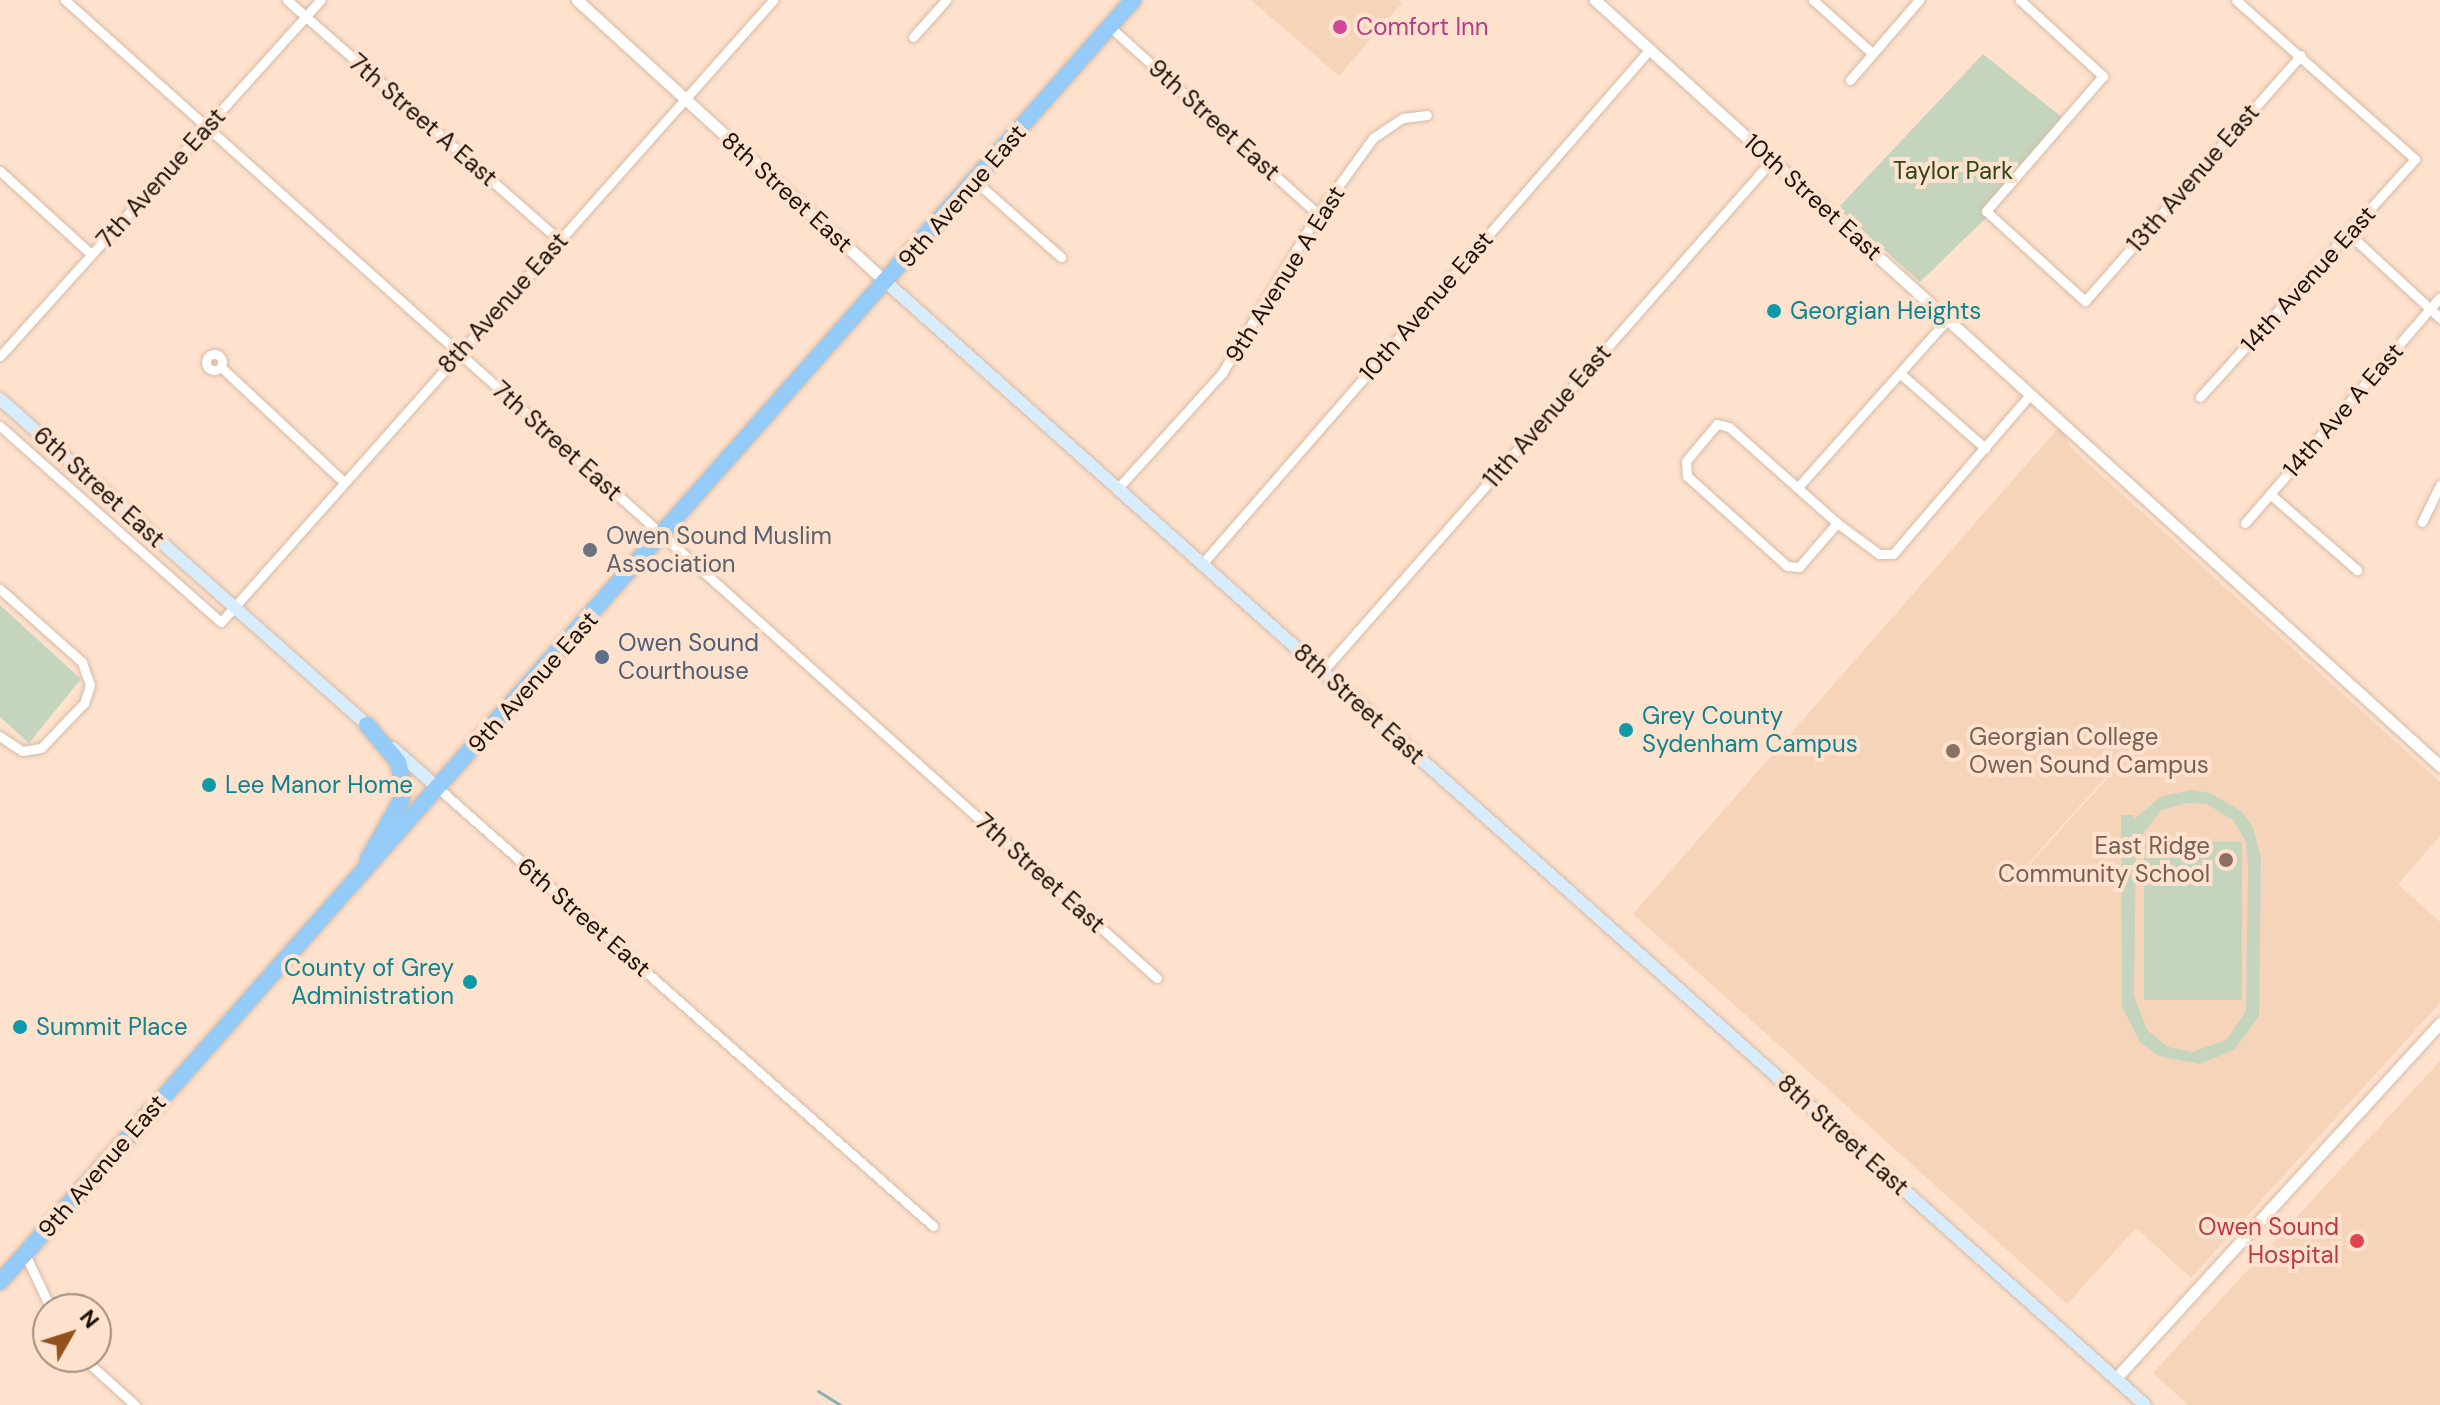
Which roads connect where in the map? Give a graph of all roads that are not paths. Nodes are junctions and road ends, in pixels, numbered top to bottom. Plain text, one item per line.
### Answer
1 (65, 0) edge
2 (287, 0) edge
3 (321, 0) edge
4 (577, 0) edge
5 (773, 0) edge
6 (946, 0) edge
7 (1133, 0) edge
8 (1595, 0) edge
9 (1813, 0) edge
10 (1919, 0) edge
11 (2020, 0) edge
12 (2236, 0) edge
13 (306, 17) junction
14 (1110, 27) junction
15 (913, 37) dead end
16 (1650, 49) junction
17 (1871, 52) junction
18 (2301, 55) junction
19 (1850, 80) dead end
20 (686, 99) junction
21 (1427, 115) dead end
22 (207, 128) junction
23 (1772, 160) junction
24 (0, 171) edge
25 (975, 181) junction
26 (1318, 214) junction
27 (2349, 234) junction
28 (559, 240) junction
29 (91, 254) junction
30 (1061, 257) dead end
31 (886, 282) junction
32 (2440, 297) edge
33 (2429, 309) junction
34 (2440, 318) edge
35 (1948, 319) junction
36 (459, 353) junction
37 (0, 356) edge
38 (221, 367) dead end
39 (1902, 375) junction
40 (2030, 395) junction
41 (2200, 397) dead end
42 (0, 399) edge
43 (0, 426) edge
44 (1985, 448) junction
45 (344, 482) junction
46 (2440, 485) edge
47 (1799, 486) junction
48 (1119, 487) junction
49 (2270, 494) junction
50 (2422, 522) dead end
51 (1837, 523) junction
52 (2245, 523) dead end
53 (662, 536) junction
54 (1202, 564) junction
55 (2357, 570) dead end
56 (0, 589) edge
57 (235, 607) junction
58 (1322, 672) junction
59 (367, 725) junction
60 (0, 736) edge
61 (2440, 766) edge
62 (438, 788) junction
63 (360, 874) junction
64 (1157, 978) dead end
65 (2440, 1023) edge
66 (933, 1226) dead end
67 (25, 1254) junction
68 (0, 1282) edge
69 (43, 1293) edge
70 (100, 1373) edge
71 (2116, 1378) junction
72 (135, 1405) edge
73 (2145, 1405) edge

1 - 22 street, 7th Street East
2 - 13 street, 7th Street A East
3 - 13 street, 7th Avenue East
4 - 20 street, 8th Street East
5 - 20 street, 8th Avenue East
6 - 15 street
7 - 14 highway, 9th Avenue East
8 - 16 street, 10th Street East
9 - 17 street
10 - 17 street
11 - 18 street, 13th Avenue East
12 - 18 street
13 - 22 street, 7th Avenue East
13 - 28 street, 7th Street A East
14 - 25 highway, 9th Avenue East
14 - 26 street, 9th Street East
16 - 23 street, 10th Street East
16 - 54 street, 10th Avenue East
17 - 19 street
18 - 27 street, 14th Avenue East
20 - 28 street, 8th Avenue East
20 - 31 street, 8th Street East
21 - 26 street, 9th Avenue A East
22 - 29 street, 7th Avenue East
22 - 36 street, 7th Street East
23 - 35 street, 10th Street East
23 - 58 street, 11th Avenue East
24 - 29 street
25 - 30 street
25 - 31 highway, 9th Avenue East
26 - 48 street, 9th Avenue A East
27 - 33 street
27 - 41 street, 14th Avenue East
28 - 36 street, 8th Avenue East
29 - 37 street, 7th Avenue East
31 - 48 main road, 8th Street East
31 - 53 highway, 9th Avenue East
32 - 33 street, 14th Ave A East
33 - 34 street
33 - 49 street, 14th Ave A East
35 - 39 street
35 - 40 street, 10th Street East
36 - 45 street, 8th Avenue East
36 - 53 street, 7th Street East
38 - 45 street
39 - 44 street
39 - 47 street
40 - 44 street
40 - 61 street, 10th Street East
42 - 57 main road, 6th Street East
43 - 57 street, 6th Street East
44 - 51 street
45 - 57 street, 8th Avenue East
46 - 50 street
47 - 51 street
47 - 51 street
48 - 54 main road, 8th Street East
49 - 52 street, 14th Ave A East
49 - 55 street
53 - 62 highway, 9th Avenue East
53 - 64 street, 7th Street East
54 - 58 main road, 8th Street East
56 - 60 street
57 - 59 main road, 6th Street East
58 - 71 main road, 8th Street East
59 - 62 main road, 6th Street East
59 - 63 highway
62 - 63 highway, 9th Avenue East
62 - 66 street, 6th Street East
63 - 67 highway, 9th Avenue East
65 - 71 street
67 - 68 highway, 9th Avenue East
67 - 69 street
70 - 72 street
71 - 73 main road, 8th Street East

